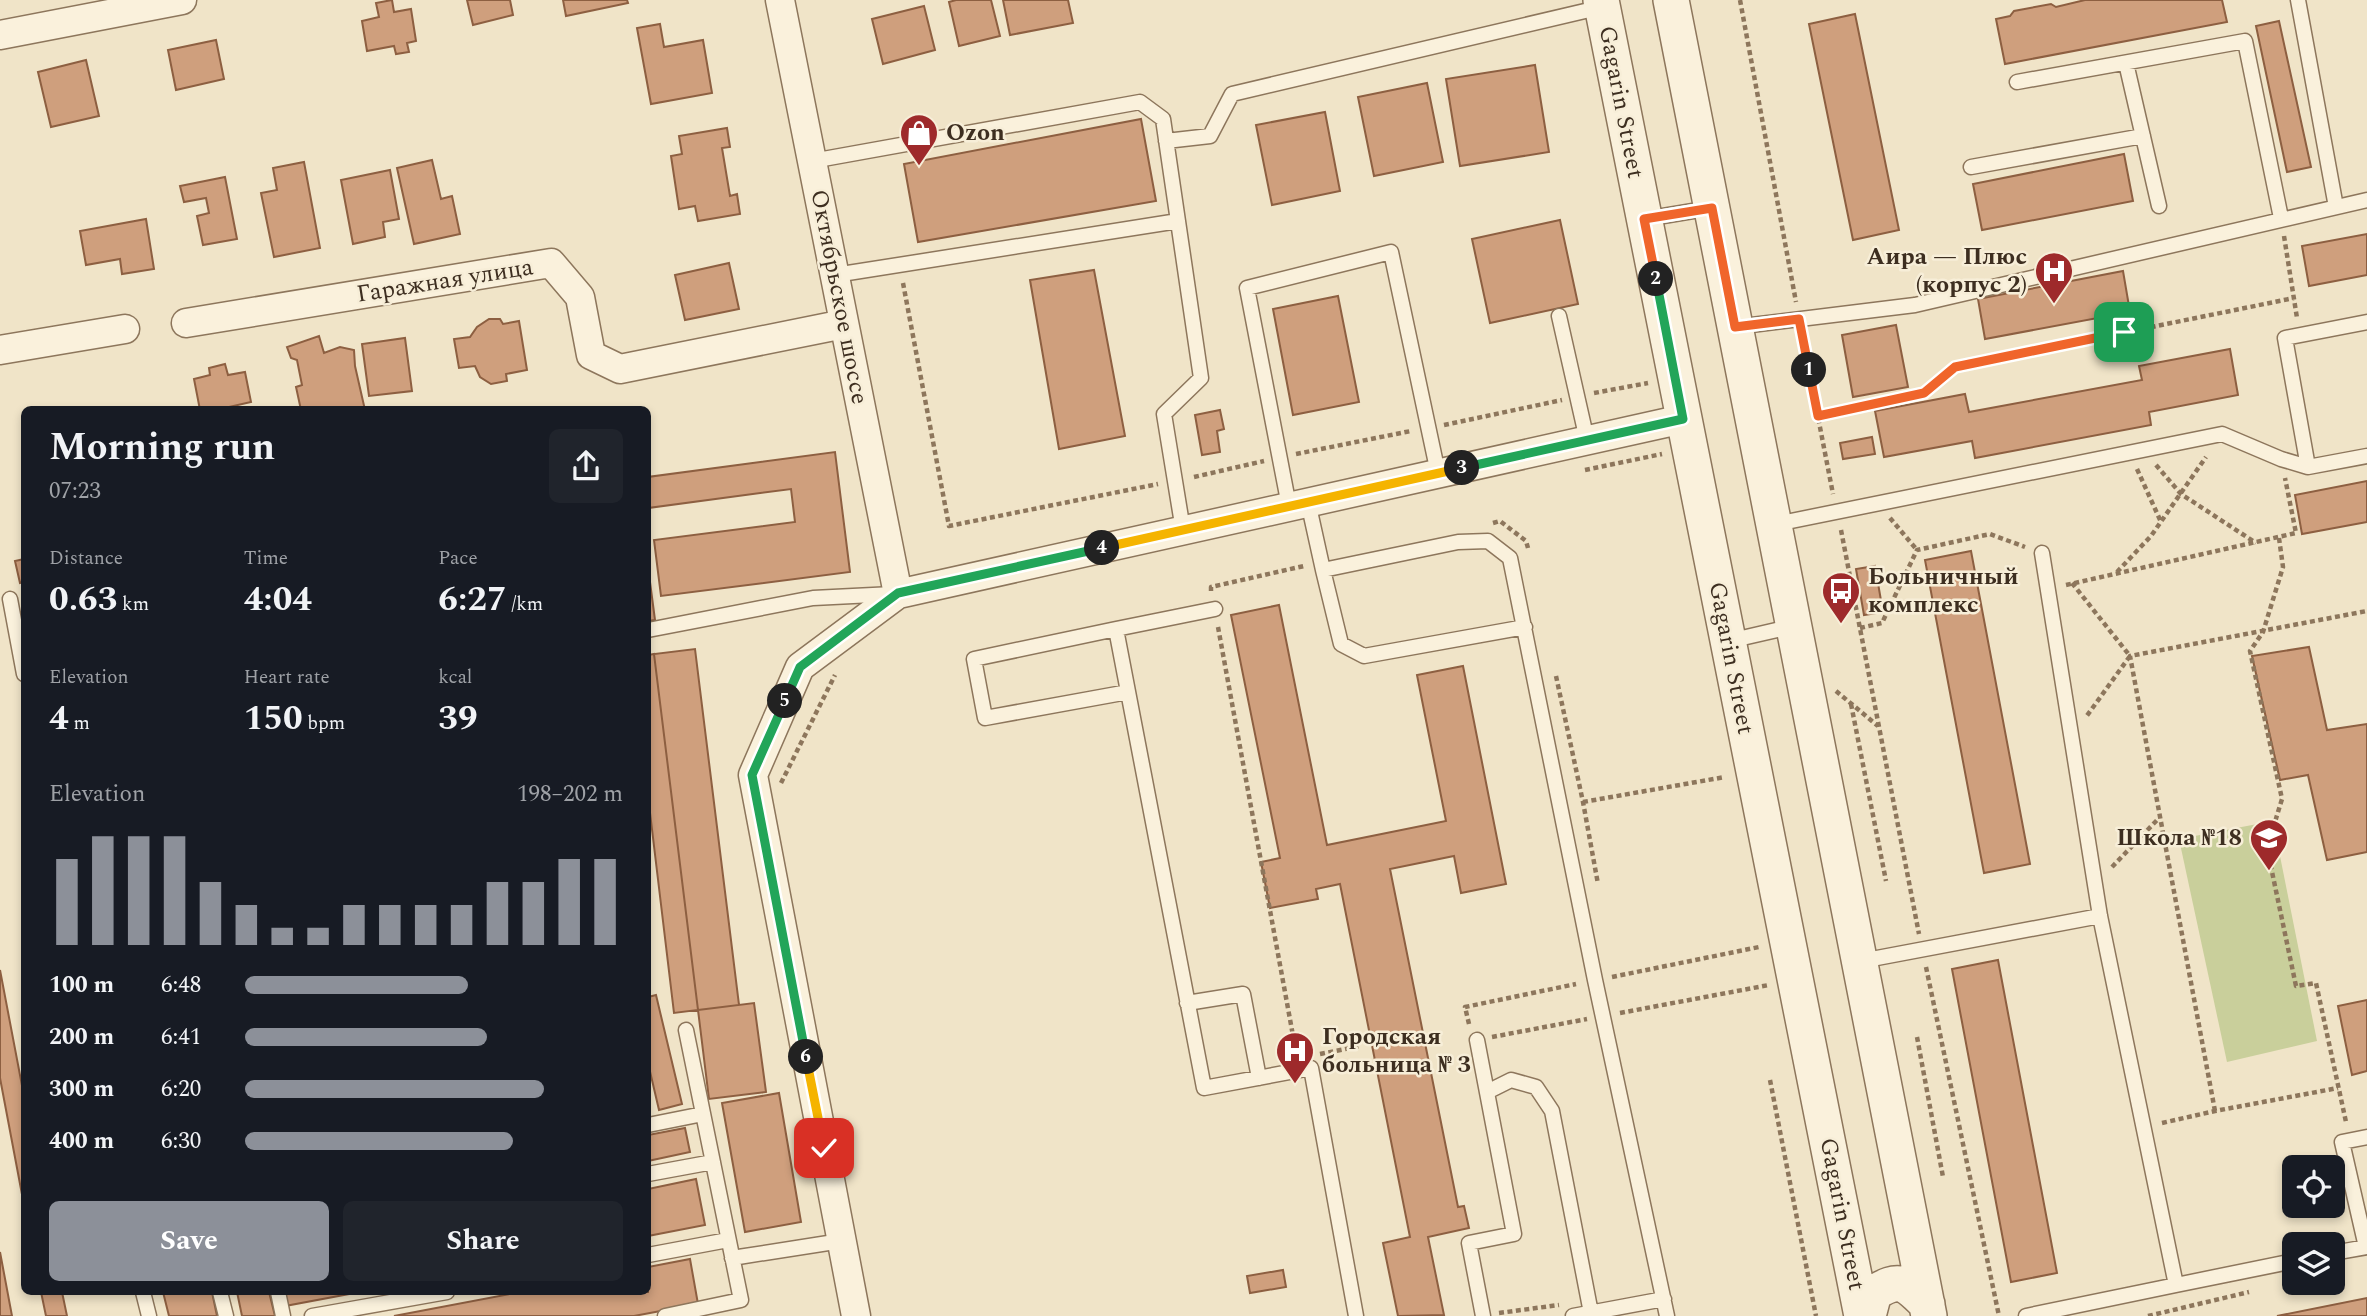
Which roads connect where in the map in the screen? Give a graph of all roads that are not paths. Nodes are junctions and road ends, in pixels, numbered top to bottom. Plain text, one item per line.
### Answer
1 (182, 0) edge
2 (782, 0) edge
3 (1671, 0) edge
4 (2298, 0) edge
5 (1602, 4) edge
6 (0, 35) edge
7 (2126, 63) junction
8 (2017, 82) dead end
9 (2143, 135) junction
10 (1166, 141) junction
11 (812, 161) junction
12 (1971, 167) dead end
13 (2367, 200) edge
14 (2159, 206) dead end
15 (2336, 207) junction
16 (1712, 208) junction
17 (2281, 218) junction
18 (1644, 219) junction
19 (1178, 221) junction
20 (835, 275) junction
21 (1559, 316) dead end
22 (2367, 322) edge
23 (186, 323) dead end
24 (844, 324) junction
25 (1735, 327) junction
26 (125, 329) dead end
27 (0, 350) edge
28 (1683, 419) junction
29 (1587, 440) junction
30 (2367, 456) edge
31 (2308, 467) junction
32 (1438, 473) junction
33 (1299, 504) junction
34 (1776, 524) junction
35 (1183, 530) junction
36 (2042, 553) road end
37 (1322, 566) junction
38 (898, 593) junction
39 (10, 599) dead end
40 (1215, 608) road end
41 (1794, 626) junction
42 (1525, 627) junction
43 (651, 629) edge
44 (1116, 629) junction
45 (1728, 642) junction
46 (21, 658) edge
47 (1128, 692) junction
48 (2100, 916) junction
49 (1860, 961) junction
50 (1187, 1003) junction
51 (686, 1030) dead end
52 (1476, 1040) dead end
53 (1259, 1078) junction
54 (1487, 1092) junction
55 (703, 1114) junction
56 (651, 1124) edge
57 (2367, 1136) edge
58 (713, 1162) junction
59 (651, 1173) edge
60 (729, 1240) junction
61 (841, 1241) junction
62 (2366, 1247) edge
63 (2345, 1251) edge
64 (651, 1254) edge
65 (732, 1258) junction
66 (2282, 1263) edge
67 (2176, 1285) junction
68 (144, 1295) edge
69 (221, 1295) edge
70 (279, 1295) edge
71 (430, 1295) edge
72 (1664, 1300) junction
73 (1928, 1310) edge
74 (1591, 1312) junction
75 (149, 1316) edge
76 (226, 1316) edge
77 (283, 1316) edge
78 (312, 1316) edge
79 (665, 1316) edge
80 (856, 1316) edge
81 (1356, 1316) edge
82 (1483, 1316) edge
83 (1573, 1316) edge
84 (1667, 1316) edge
85 (1865, 1316) edge
86 (2026, 1316) edge

1 - 6 street
2 - 11 street, Октябрьское шоссе
3 - 16 street
4 - 15 lane
5 - 10 lane
5 - 18 street, Gagarin Street
7 - 8 lane
7 - 9 lane
7 - 17 lane
9 - 12 lane
9 - 14 lane
10 - 11 lane
10 - 19 lane
11 - 20 street, Октябрьское шоссе
13 - 15 lane
15 - 17 lane
16 - 18 lane
16 - 25 street
17 - 25 lane
18 - 28 street, Gagarin Street
19 - 20 lane
19 - 35 lane
20 - 24 street, Октябрьское шоссе
21 - 29 lane
22 - 31 lane
23 - 24 street, Гаражная улица
24 - 38 street, Октябрьское шоссе
25 - 34 street
26 - 27 street
28 - 29 street
28 - 45 street, Gagarin Street
29 - 32 street
30 - 31 lane
31 - 34 lane
32 - 33 street
32 - 33 lane
33 - 35 street
33 - 37 lane
34 - 41 street
35 - 38 street
36 - 48 lane
37 - 42 lane
37 - 42 lane
38 - 43 lane
38 - 61 street
39 - 46 lane
40 - 44 lane
41 - 45 lane
41 - 49 street
42 - 72 lane
44 - 47 lane
44 - 47 lane
45 - 85 street, Gagarin Street
47 - 50 lane
48 - 49 lane
48 - 67 lane
49 - 73 street
50 - 53 lane
50 - 53 lane
51 - 55 lane
52 - 54 lane
53 - 81 lane
54 - 74 lane
54 - 82 lane
55 - 56 lane
55 - 58 lane
57 - 62 lane
58 - 59 lane
58 - 60 lane
60 - 64 lane
60 - 65 lane
61 - 65 lane
61 - 80 street
62 - 63 lane
65 - 79 lane
66 - 67 lane
67 - 86 lane
68 - 75 lane
69 - 76 lane
70 - 77 lane
71 - 78 lane
72 - 74 lane
72 - 84 lane
73 - 85 street
74 - 83 lane

